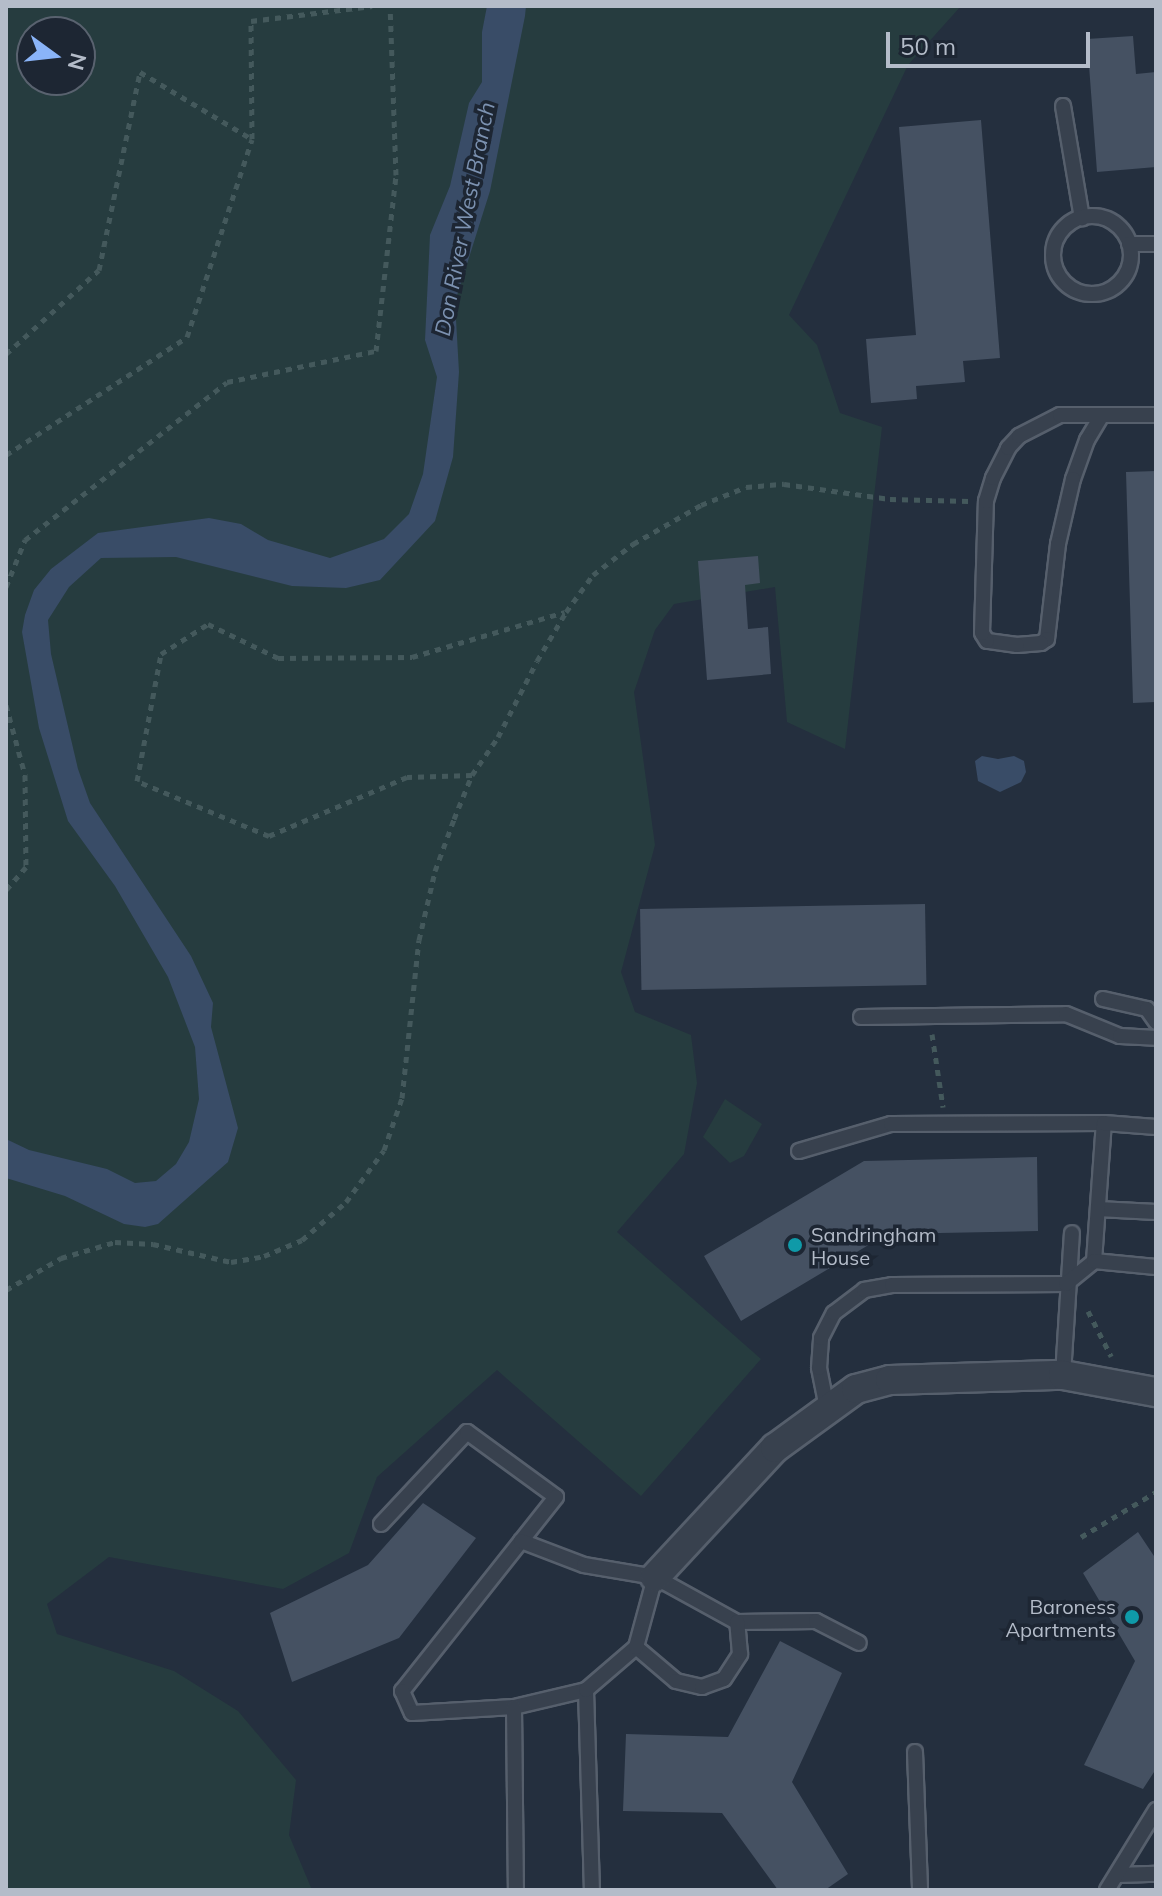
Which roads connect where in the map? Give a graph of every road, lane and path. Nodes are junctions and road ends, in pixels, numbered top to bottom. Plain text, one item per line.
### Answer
1 (372, 6) edge
2 (390, 6) edge
3 (1063, 106) dead end
4 (252, 139) junction
5 (1082, 218) junction
6 (1129, 244) junction
7 (1156, 244) edge
8 (6, 354) edge
9 (1102, 415) junction
10 (1156, 415) edge
11 (6, 455) edge
12 (986, 501) junction
13 (6, 587) edge
14 (566, 612) junction
15 (6, 705) edge
16 (472, 775) junction
17 (6, 890) edge
18 (1103, 999) dead end
19 (929, 1016) junction
20 (861, 1017) dead end
21 (1156, 1022) edge
22 (1156, 1038) edge
23 (1104, 1123) junction
24 (946, 1124) junction
25 (1156, 1127) edge
26 (799, 1151) dead end
27 (1098, 1209) junction
28 (1156, 1212) edge
29 (1072, 1233) dead end
30 (1094, 1261) junction
31 (1156, 1267) edge
32 (1066, 1284) junction
33 (6, 1290) edge
34 (1087, 1309) dead end
35 (1111, 1357) dead end
36 (1063, 1375) junction
37 (1156, 1392) edge
38 (827, 1408) junction
39 (1156, 1492) edge
40 (381, 1524) dead end
41 (1081, 1537) dead end
42 (521, 1541) junction
43 (655, 1577) junction
44 (737, 1622) junction
45 (859, 1643) dead end
46 (636, 1647) junction
47 (586, 1690) junction
48 (514, 1707) junction
49 (915, 1752) dead end
50 (1156, 1810) edge
51 (1156, 1874) edge
52 (1118, 1875) junction
53 (516, 1890) edge
54 (592, 1890) edge
55 (920, 1890) edge
56 (1107, 1890) edge

1 - 4 path
2 - 13 path
3 - 5 lane
4 - 8 path
4 - 11 path
5 - 6 lane
5 - 6 lane
6 - 7 lane
9 - 10 lane
9 - 12 lane
9 - 12 lane
12 - 14 path
14 - 16 path
14 - 16 path
15 - 17 path
16 - 33 path
18 - 21 lane
19 - 20 lane
19 - 22 lane
19 - 24 path
23 - 24 lane
23 - 25 lane
23 - 27 lane
24 - 26 lane
27 - 28 lane
27 - 30 lane
29 - 32 lane
30 - 31 lane
30 - 32 lane
32 - 36 lane
32 - 38 lane
34 - 35 path
36 - 37 street
36 - 38 street
38 - 43 street
39 - 41 path
40 - 42 lane
42 - 43 lane
42 - 48 lane
43 - 44 lane
43 - 46 lane
44 - 45 lane
44 - 46 lane
46 - 47 lane
47 - 48 lane
47 - 54 lane
48 - 53 lane
49 - 55 lane
50 - 52 lane
51 - 52 lane
52 - 56 lane

